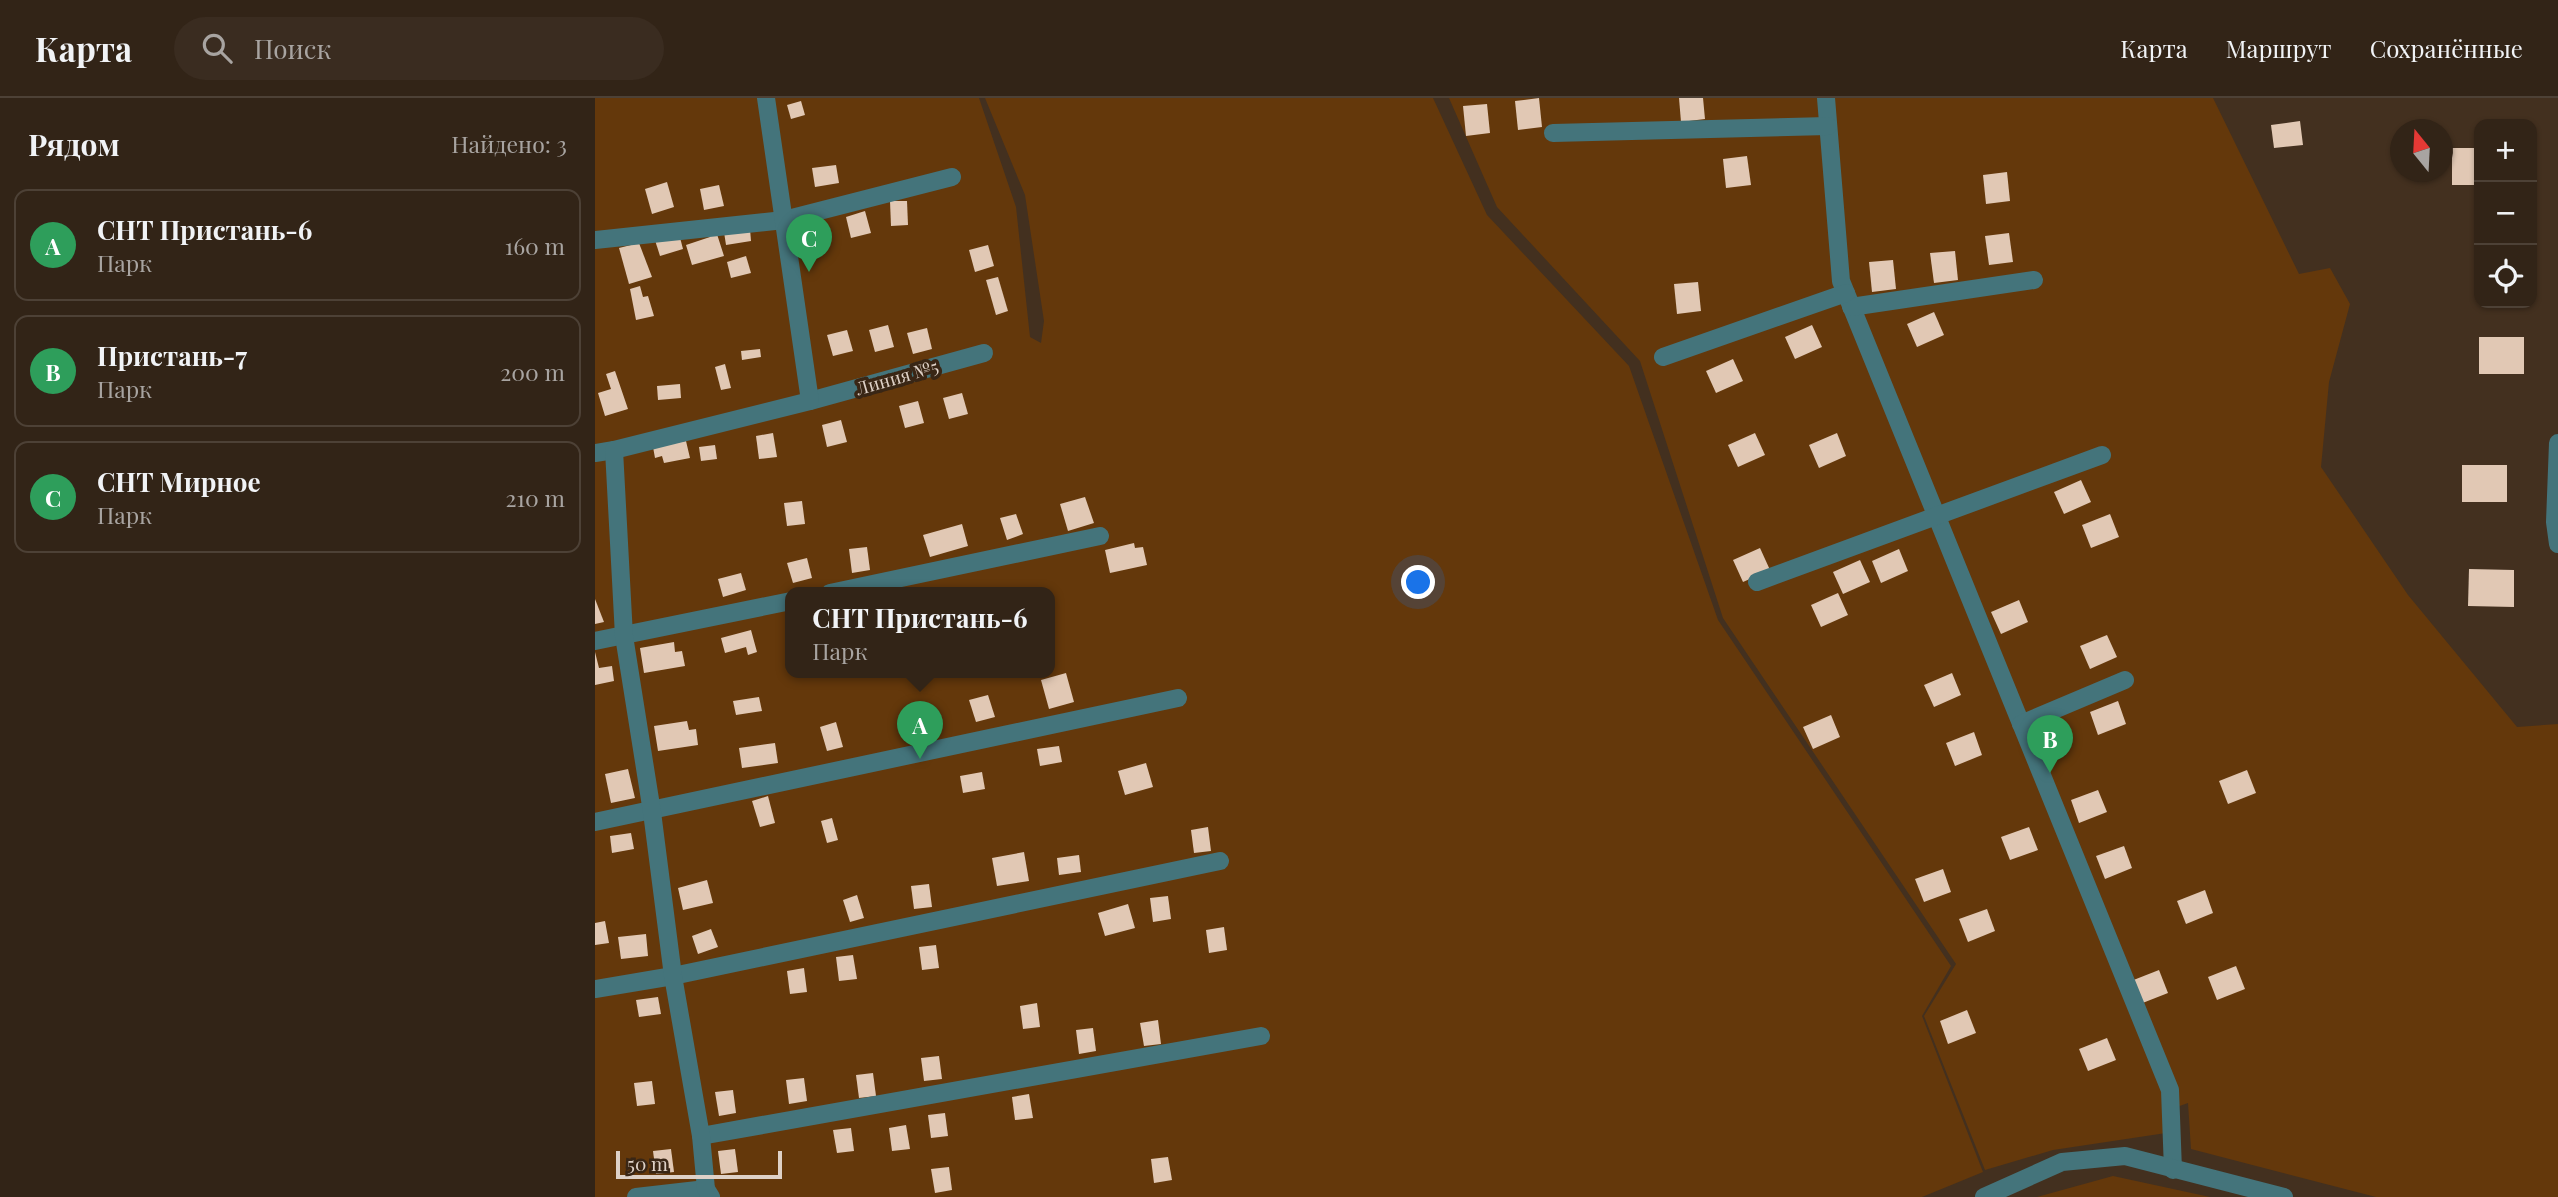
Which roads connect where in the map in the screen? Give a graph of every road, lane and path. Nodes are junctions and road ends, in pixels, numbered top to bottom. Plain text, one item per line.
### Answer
1 (766, 98) edge
2 (1826, 98) edge
3 (1828, 126) junction
4 (1553, 133) dead end
5 (952, 177) dead end
6 (784, 220) junction
7 (595, 240) edge
8 (2034, 280) dead end
9 (1848, 300) junction
10 (984, 353) dead end
11 (1663, 357) dead end
12 (810, 401) junction
13 (2558, 443) edge
14 (614, 450) junction
15 (595, 453) edge
16 (2102, 455) dead end
17 (1937, 518) junction
18 (1100, 536) dead end
19 (2558, 544) edge
20 (1757, 582) dead end
21 (858, 587) edge
22 (785, 602) edge
23 (624, 636) junction
24 (595, 641) edge
25 (2125, 680) dead end
26 (1178, 698) dead end
27 (2021, 724) junction
28 (652, 812) junction
29 (595, 822) edge
30 (1220, 861) dead end
31 (673, 976) junction
32 (595, 989) edge
33 (1261, 1036) dead end
34 (701, 1136) junction
35 (2173, 1170) junction
36 (709, 1193) edge
37 (2264, 1194) edge
38 (636, 1197) edge
39 (1984, 1197) edge
40 (2284, 1197) edge

1 - 6 street
2 - 3 street
3 - 4 street
3 - 9 street
5 - 6 street
6 - 7 street
6 - 12 street
8 - 9 street
9 - 11 street
9 - 17 street
10 - 12 street, Линия №5
12 - 14 street, Линия №5
13 - 19 street
14 - 15 street, Линия №5
14 - 23 street
16 - 17 street
17 - 20 street
17 - 27 street
18 - 21 street
22 - 23 street
23 - 24 street
23 - 28 street
25 - 27 street
26 - 28 street
27 - 35 street
28 - 29 street
28 - 31 street
30 - 31 street
31 - 32 street
31 - 34 street
33 - 34 street
34 - 36 street
35 - 37 street
35 - 39 street
36 - 38 street
37 - 40 street

